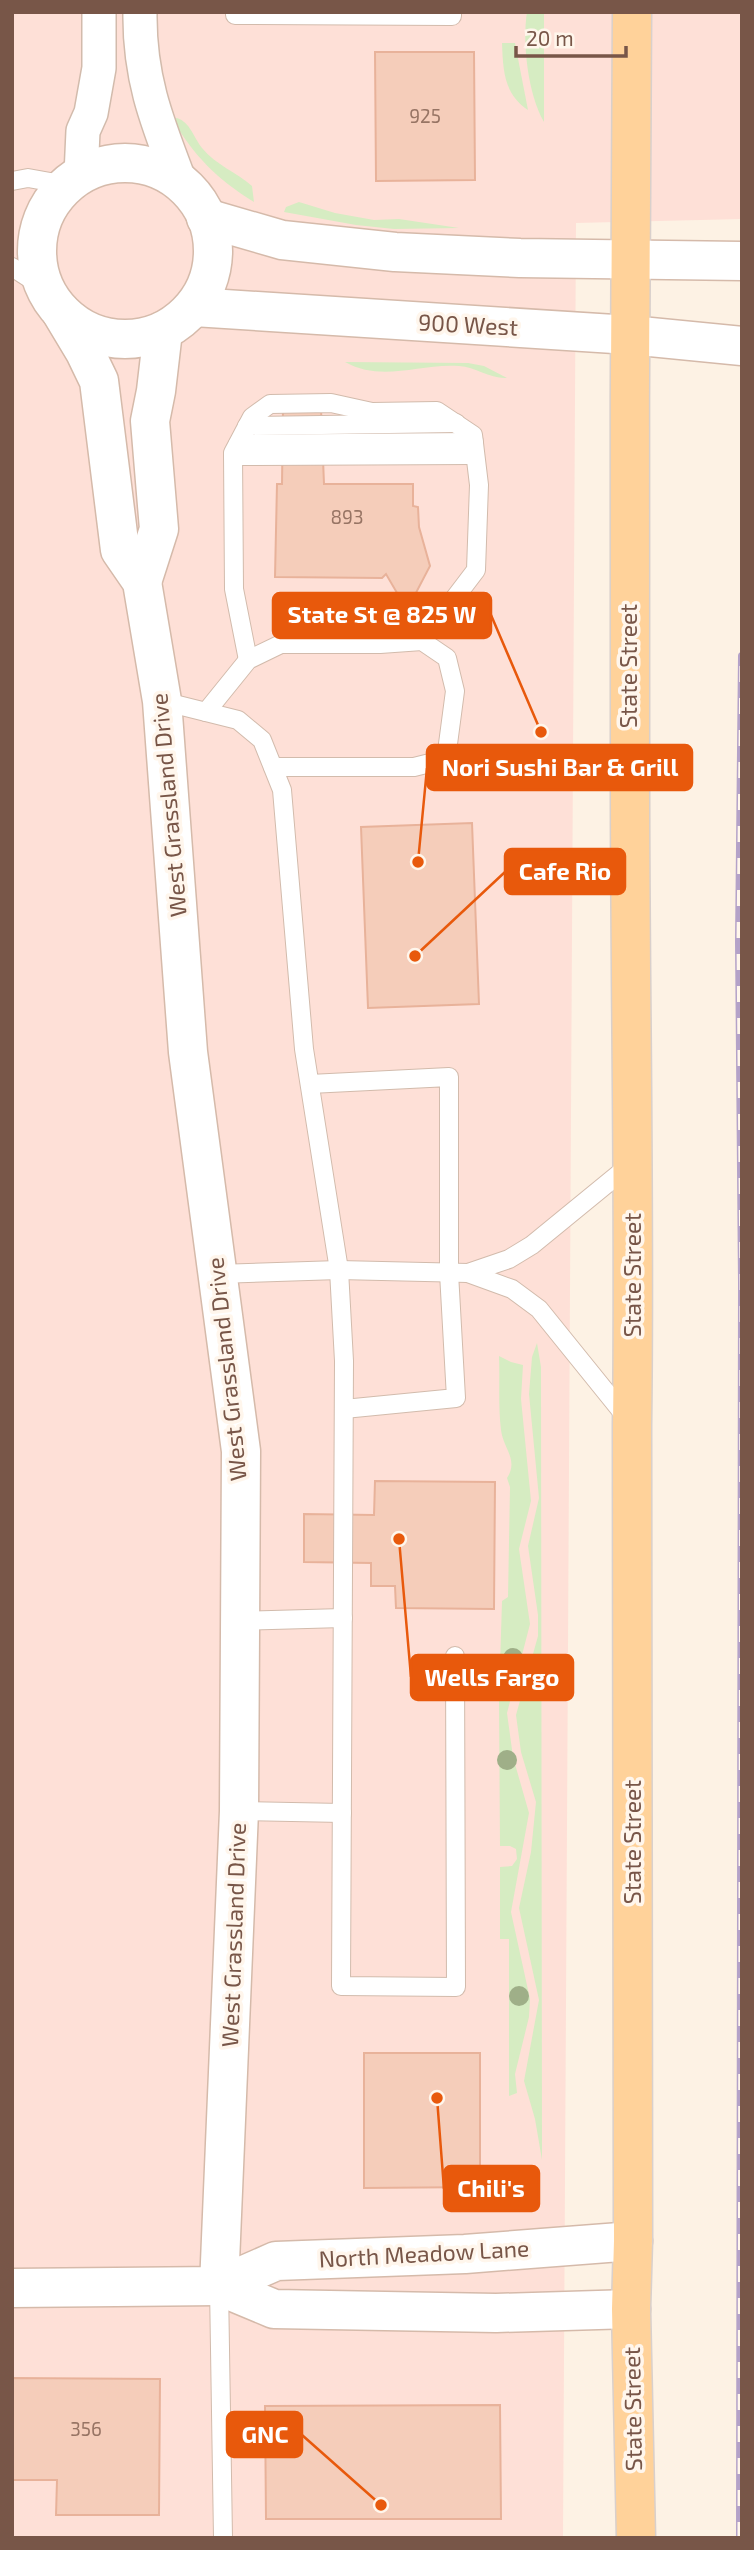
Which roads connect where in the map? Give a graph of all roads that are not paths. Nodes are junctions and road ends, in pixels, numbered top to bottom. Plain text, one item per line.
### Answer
1 (99, 12) edge
2 (139, 12) edge
3 (235, 12) edge
4 (452, 12) edge
5 (632, 12) edge
6 (74, 180) junction
7 (12, 181) edge
8 (180, 182) junction
9 (206, 218) junction
10 (631, 258) junction
11 (742, 261) edge
12 (12, 267) edge
13 (53, 300) junction
14 (194, 307) junction
15 (163, 331) junction
16 (630, 335) junction
17 (742, 346) edge
18 (474, 449) junction
19 (236, 450) junction
20 (142, 582) junction
21 (422, 641) junction
22 (248, 660) junction
23 (162, 701) junction
24 (206, 712) junction
25 (273, 767) junction
26 (310, 1084) junction
27 (634, 1162) junction
28 (339, 1270) junction
29 (449, 1273) junction
30 (468, 1273) junction
31 (217, 1274) junction
32 (344, 1409) junction
33 (632, 1425) junction
34 (344, 1618) junction
35 (240, 1621) junction
36 (455, 1656) dead end
37 (239, 1811) junction
38 (342, 1813) junction
39 (633, 2241) junction
40 (219, 2286) junction
41 (12, 2288) edge
42 (631, 2309) junction
43 (223, 2538) edge
44 (636, 2538) edge

1 - 6 street
2 - 8 street
3 - 4 lane
5 - 10 main road, State Street
6 - 7 lane
6 - 8 street
6 - 13 street
8 - 9 street
9 - 10 street
9 - 14 street
10 - 11 street
10 - 16 main road, State Street
12 - 13 lane
13 - 15 street
13 - 20 street, West Grassland Drive
14 - 15 street
14 - 16 street, 900 West
15 - 20 street, West Grassland Drive
16 - 17 street, 900 West
16 - 27 main road, State Street
18 - 19 lane
18 - 19 lane
18 - 21 lane
19 - 22 lane
20 - 23 street, West Grassland Drive
21 - 22 lane
21 - 25 lane
22 - 24 lane
23 - 24 lane
23 - 31 street, West Grassland Drive
24 - 25 lane
25 - 26 lane
26 - 28 lane
26 - 29 lane
27 - 30 lane
27 - 33 main road, State Street
28 - 29 lane
28 - 31 lane
28 - 32 lane
29 - 30 lane
29 - 32 lane
30 - 33 lane
31 - 35 street, West Grassland Drive
32 - 34 lane
33 - 39 main road, State Street
34 - 35 lane
34 - 38 lane
35 - 37 street, West Grassland Drive
36 - 38 lane
37 - 38 lane
37 - 40 street, West Grassland Drive
39 - 40 street, North Meadow Lane
39 - 42 main road, State Street
40 - 41 street, North Meadow Lane
40 - 42 street, North Meadow Lane
40 - 43 lane
42 - 44 main road, State Street

